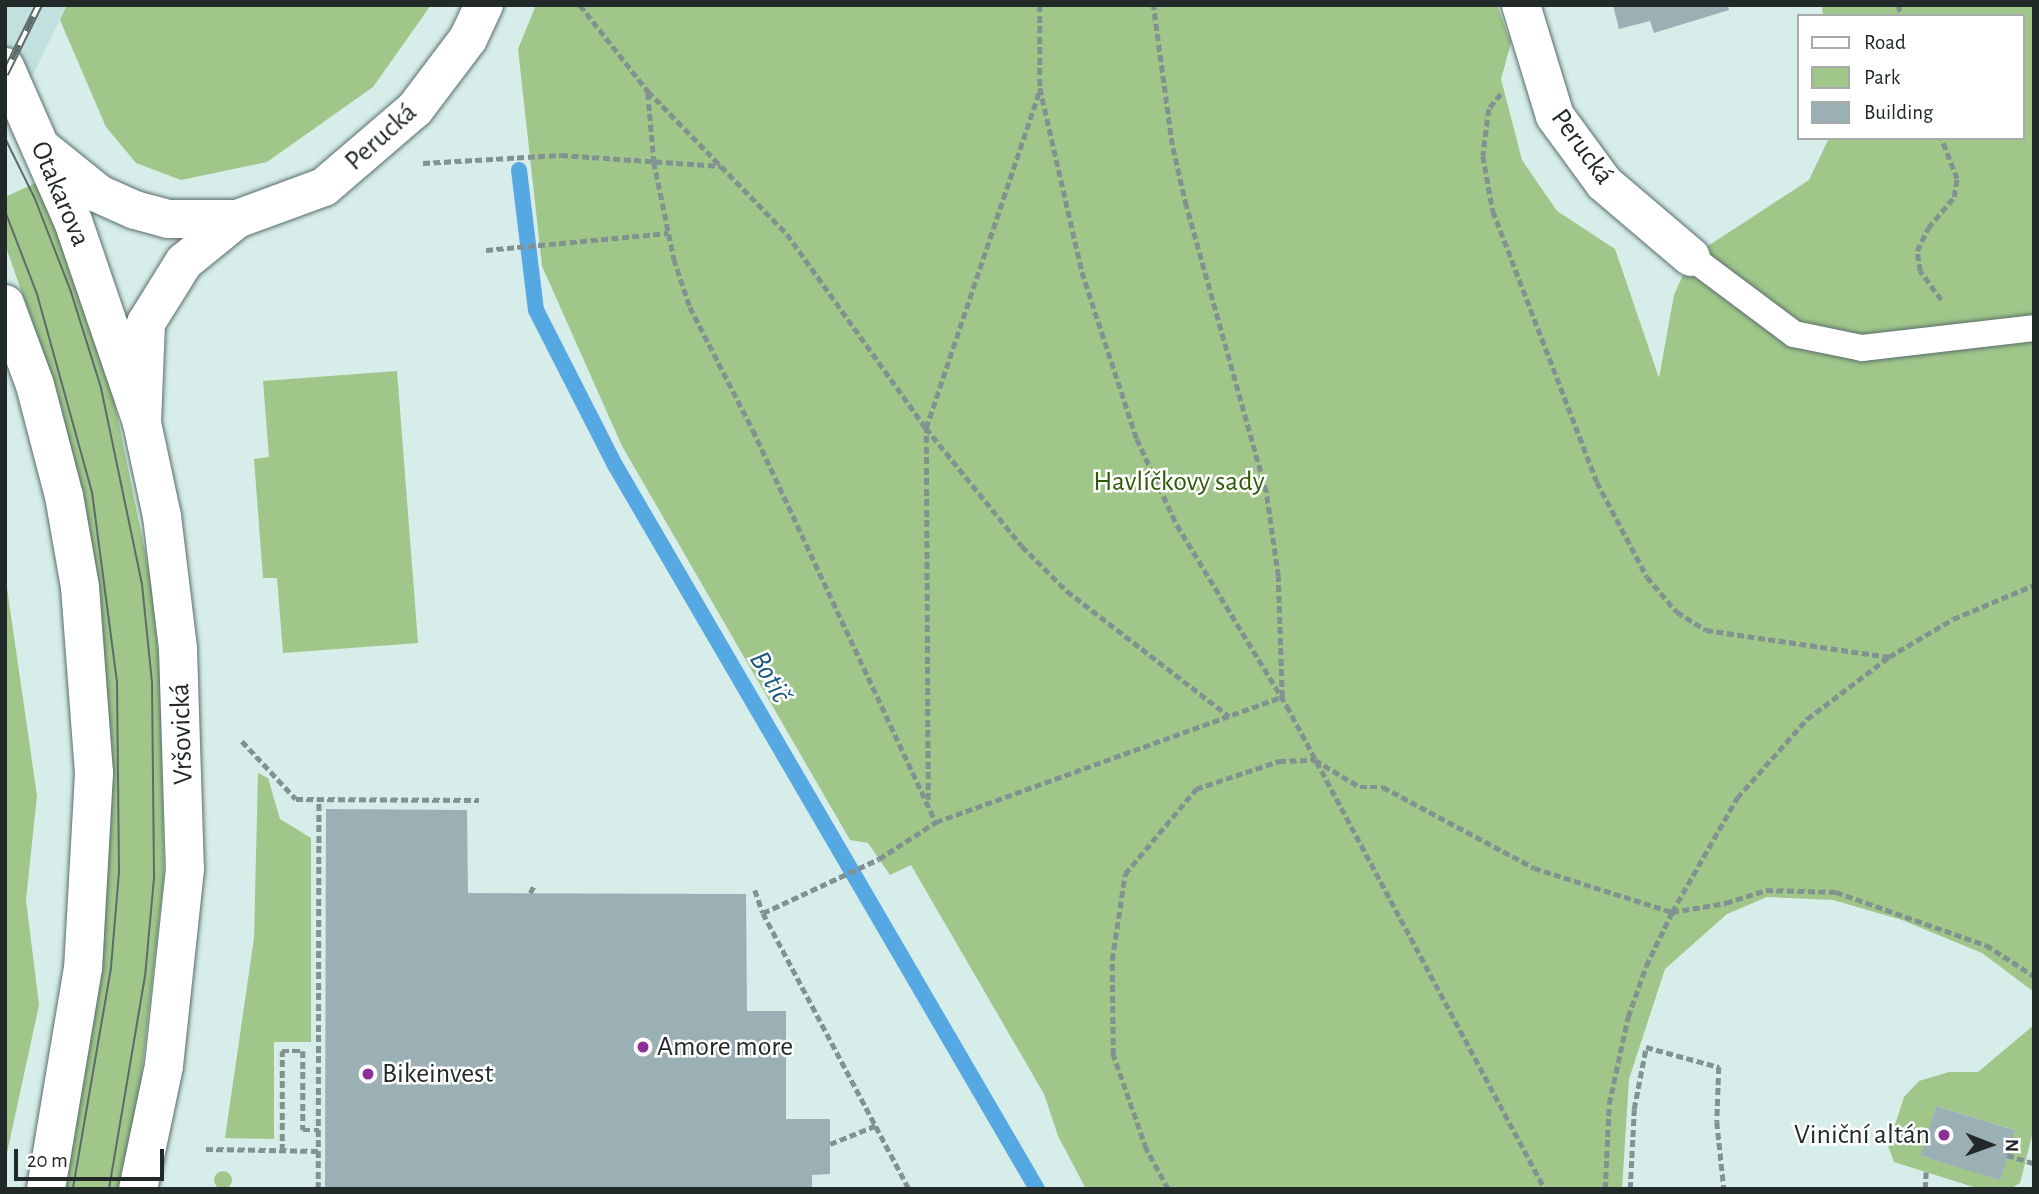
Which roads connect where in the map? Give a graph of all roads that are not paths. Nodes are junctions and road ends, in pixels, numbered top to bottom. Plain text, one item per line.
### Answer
1 (484, 5) edge
2 (1521, 5) edge
3 (5, 67) edge
4 (42, 148) junction
5 (237, 219) junction
6 (1691, 257) joint
7 (97, 285) joint
8 (5, 304) edge
9 (2034, 328) edge
10 (142, 423) junction
11 (46, 1189) edge
12 (138, 1189) edge

1 - 5 main road, Perucká
2 - 6 main road, Perucká
3 - 4 main road, Otakarova
4 - 5 main road, Perucká
4 - 7 main road, Otakarova
5 - 10 main road, Perucká
6 - 9 lane
7 - 10 main road, Vršovická
8 - 11 main road
10 - 12 main road, Vršovická

